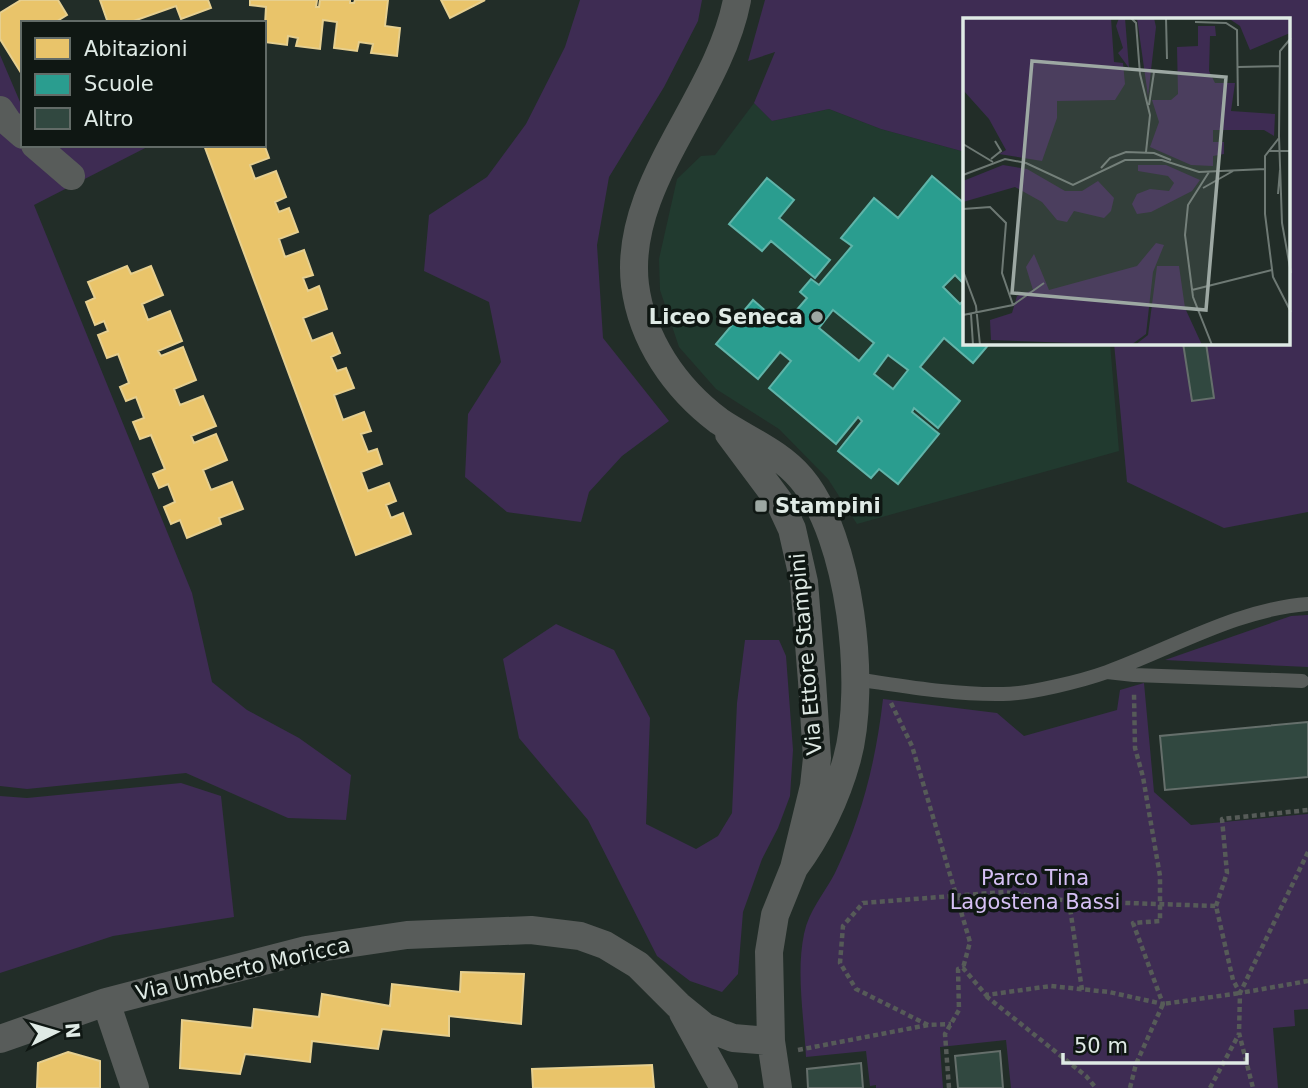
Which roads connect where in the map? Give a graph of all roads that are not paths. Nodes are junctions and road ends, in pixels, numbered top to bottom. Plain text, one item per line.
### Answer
1 (737, 0) edge
2 (0, 110) edge
3 (21, 133) edge
4 (37, 147) edge
5 (71, 176) dead end
6 (719, 420) junction
7 (1308, 604) edge
8 (1106, 672) junction
9 (855, 679) junction
10 (1302, 681) dead end
11 (794, 867) junction
12 (106, 1002) junction
13 (678, 1005) junction
14 (0, 1039) edge
15 (772, 1048) junction
16 (135, 1088) edge
17 (724, 1088) edge
18 (778, 1088) edge

1 - 6 street, Via Ettore Stampini
2 - 3 street
4 - 5 street
6 - 9 street, Via Ettore Stampini
6 - 11 street, Via Ettore Stampini
7 - 8 lane
8 - 9 lane
8 - 10 lane
9 - 11 street, Via Ettore Stampini
11 - 15 street, Via Ettore Stampini
12 - 13 street, Via Umberto Moricca
12 - 14 street, Via Umberto Moricca
12 - 16 street
13 - 15 street, Via Umberto Moricca
13 - 17 street, Via Umberto Moricca
15 - 18 street, Via Ettore Stampini

